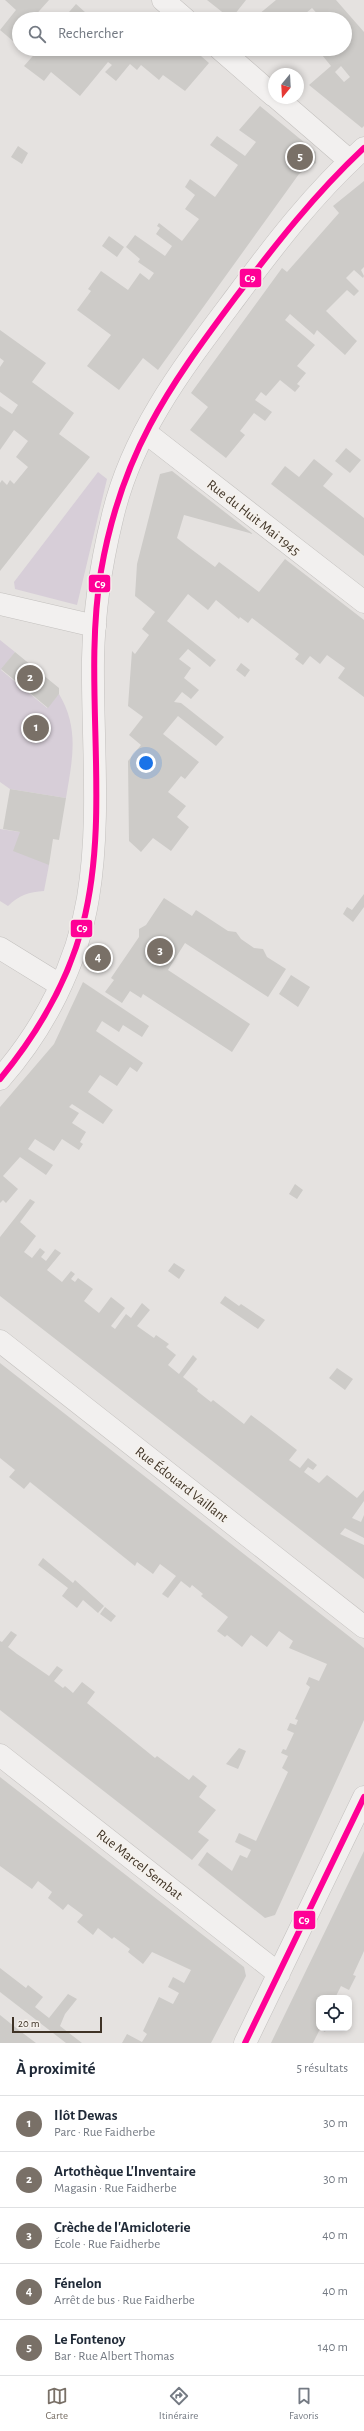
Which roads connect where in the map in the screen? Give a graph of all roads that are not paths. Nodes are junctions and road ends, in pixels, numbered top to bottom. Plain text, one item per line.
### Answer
1 (163, 0) edge
2 (177, 12) edge
3 (228, 56) edge
4 (268, 91) edge
5 (286, 104) edge
6 (357, 154) edge
7 (145, 432) junction
8 (364, 602) edge
9 (0, 604) edge
10 (95, 626) junction
11 (0, 948) edge
12 (60, 985) junction
13 (0, 1079) edge
14 (0, 1341) edge
15 (364, 1627) edge
16 (0, 1755) edge
17 (364, 1797) edge
18 (279, 1974) junction
19 (245, 2043) edge

1 - 2 street
3 - 4 street
5 - 6 street
6 - 7 street
7 - 8 street, Rue du Huit Mai 1945
7 - 10 street
9 - 10 street
10 - 12 street
11 - 12 street
12 - 13 street
14 - 15 street, Rue Édouard Vaillant
16 - 18 street, Rue Marcel Sembat
17 - 18 street
18 - 19 street

